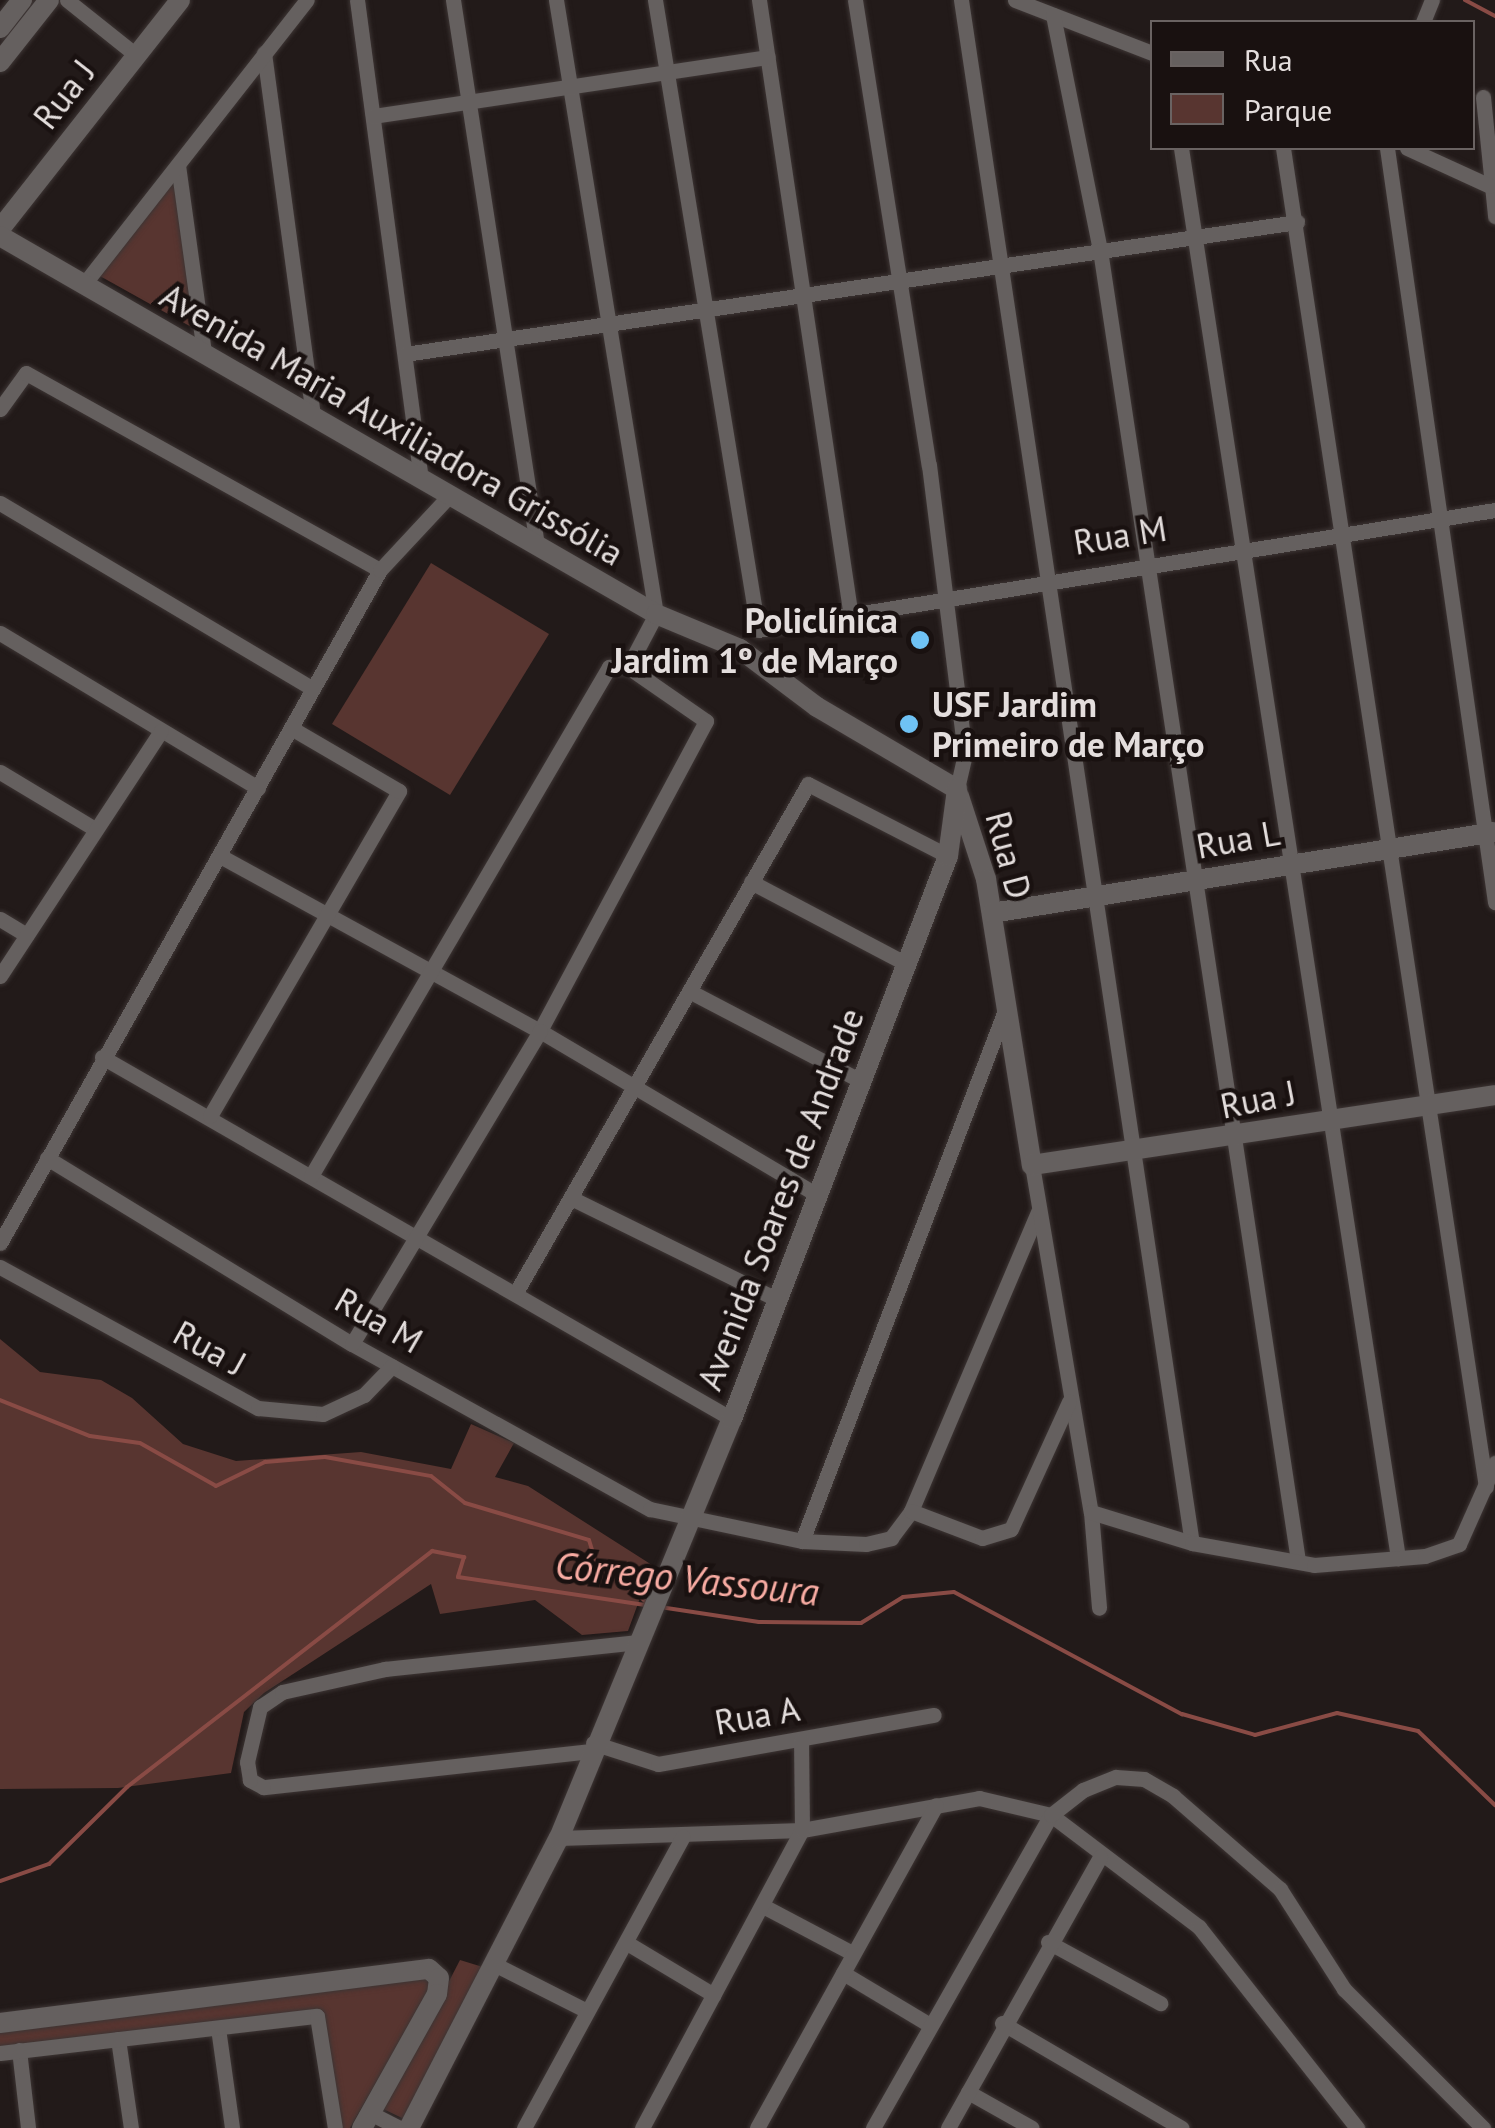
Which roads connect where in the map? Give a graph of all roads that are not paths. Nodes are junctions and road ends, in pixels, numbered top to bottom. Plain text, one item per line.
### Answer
1 (22, 0) edge
2 (49, 0) edge
3 (67, 0) edge
4 (180, 0) edge
5 (308, 0) edge
6 (357, 0) edge
7 (453, 0) edge
8 (556, 0) edge
9 (656, 0) edge
10 (759, 0) edge
11 (855, 0) edge
12 (961, 0) edge
13 (1015, 0) edge
14 (1053, 15) junction
15 (0, 28) edge
16 (1150, 52) edge
17 (264, 53) junction
18 (136, 55) junction
19 (768, 57) junction
20 (0, 62) edge
21 (667, 72) junction
22 (568, 86) junction
23 (1483, 97) edge
24 (466, 99) junction
25 (372, 116) junction
26 (1181, 150) edge
27 (1283, 150) edge
28 (1387, 150) edge
29 (1411, 150) edge
30 (178, 165) junction
31 (1490, 186) junction
32 (1495, 216) edge
33 (1297, 222) junction
34 (0, 232) edge
35 (1193, 236) junction
36 (1100, 250) junction
37 (1002, 267) junction
38 (903, 282) junction
39 (84, 284) junction
40 (804, 296) junction
41 (703, 310) junction
42 (606, 323) junction
43 (508, 338) junction
44 (204, 353) junction
45 (405, 354) junction
46 (0, 409) edge
47 (312, 416) junction
48 (421, 478) junction
49 (450, 495) junction
50 (0, 502) edge
51 (1495, 510) edge
52 (1439, 516) junction
53 (1341, 533) junction
54 (536, 545) junction
55 (1242, 548) junction
56 (1144, 564) junction
57 (380, 570) junction
58 (1047, 580) junction
59 (941, 596) junction
60 (850, 610) junction
61 (656, 614) junction
62 (758, 630) junction
63 (0, 633) edge
64 (740, 649) junction
65 (628, 667) junction
66 (313, 689) junction
67 (291, 728) junction
68 (161, 731) junction
69 (0, 772) edge
70 (258, 788) junction
71 (957, 790) junction
72 (95, 829) junction
73 (1489, 833) edge
74 (1386, 849) junction
75 (220, 856) junction
76 (948, 856) junction
77 (1290, 863) junction
78 (1192, 880) junction
79 (751, 882) junction
80 (1094, 897) junction
81 (1495, 902) edge
82 (992, 913) junction
83 (330, 914) junction
84 (0, 919) edge
85 (28, 935) junction
86 (903, 962) junction
87 (431, 971) junction
88 (0, 976) edge
89 (688, 991) junction
90 (1007, 1004) junction
91 (540, 1031) junction
92 (102, 1057) junction
93 (862, 1081) junction
94 (635, 1087) junction
95 (1495, 1095) edge
96 (1426, 1106) junction
97 (210, 1116) junction
98 (1327, 1118) junction
99 (1232, 1137) junction
100 (1134, 1153) junction
101 (47, 1158) junction
102 (1032, 1165) junction
103 (311, 1176) junction
104 (817, 1195) junction
105 (571, 1198) junction
106 (1038, 1212) junction
107 (412, 1234) junction
108 (0, 1243) edge
109 (0, 1266) edge
110 (515, 1294) junction
111 (778, 1300) junction
112 (352, 1344) junction
113 (392, 1366) junction
114 (1069, 1401) junction
115 (732, 1419) junction
116 (1495, 1464) edge
117 (1486, 1487) junction
118 (911, 1511) junction
119 (1090, 1512) junction
120 (689, 1520) junction
121 (802, 1541) junction
122 (1192, 1543) junction
123 (1398, 1558) junction
124 (1298, 1562) junction
125 (1099, 1608) dead end
126 (640, 1634) junction
127 (934, 1715) dead end
128 (801, 1740) junction
129 (592, 1747) junction
130 (936, 1805) junction
131 (1051, 1815) junction
132 (802, 1830) junction
133 (683, 1836) junction
134 (559, 1838) junction
135 (1100, 1857) junction
136 (763, 1906) junction
137 (1048, 1942) junction
138 (627, 1943) junction
139 (852, 1954) junction
140 (498, 1966) junction
141 (842, 1973) junction
142 (714, 1995) junction
143 (1160, 2003) dead end
144 (587, 2012) junction
145 (1002, 2023) junction
146 (0, 2024) edge
147 (930, 2025) junction
148 (218, 2028) junction
149 (118, 2039) junction
150 (19, 2050) junction
151 (0, 2052) edge
152 (968, 2092) junction
153 (366, 2121) edge
154 (28, 2128) edge
155 (131, 2128) edge
156 (232, 2128) edge
157 (335, 2128) edge
158 (399, 2128) edge
159 (409, 2128) edge
160 (524, 2128) edge
161 (642, 2128) edge
162 (756, 2128) edge
163 (873, 2128) edge
164 (948, 2128) edge
165 (1032, 2128) edge
166 (1182, 2128) edge
167 (1356, 2128) edge
168 (1483, 2128) edge

1 - 15 street
2 - 20 street
3 - 18 street
4 - 18 street, Rua J
5 - 17 street
6 - 25 street
7 - 24 street
8 - 22 street
9 - 21 street
10 - 19 street
11 - 38 street, Rua D
12 - 37 street
13 - 14 street
14 - 16 street
14 - 36 street
17 - 30 street
17 - 47 street
18 - 34 street, Rua J
19 - 21 street
19 - 40 street
21 - 22 street
21 - 41 street
22 - 24 street
22 - 42 street
23 - 31 street
24 - 25 street
24 - 43 street
25 - 45 street
26 - 35 street
27 - 33 street
28 - 52 street
29 - 31 street
30 - 39 street
30 - 44 street
31 - 32 street
33 - 35 street
33 - 53 street
34 - 39 street, Avenida Maria Auxiliadora Grissólia
35 - 36 street
35 - 55 street
36 - 37 street
36 - 56 street
37 - 38 street
37 - 58 street
38 - 40 street
38 - 59 street, Rua D
39 - 44 street, Avenida Maria Auxiliadora Grissólia
40 - 41 street
40 - 60 street
41 - 42 street
41 - 62 street
42 - 43 street
42 - 61 street
43 - 45 street
43 - 54 street
44 - 47 street, Avenida Maria Auxiliadora Grissólia
45 - 48 street
46 - 57 street
47 - 48 street, Avenida Maria Auxiliadora Grissólia
48 - 49 street, Avenida Maria Auxiliadora Grissólia
49 - 54 street, Avenida Maria Auxiliadora Grissólia
49 - 57 street
50 - 66 street
51 - 52 street, Rua M
52 - 53 street, Rua M
52 - 73 street
53 - 55 street, Rua M
53 - 74 street
54 - 61 street, Avenida Maria Auxiliadora Grissólia
55 - 56 street, Rua M
55 - 77 street
56 - 58 street, Rua M
56 - 78 street
57 - 66 street
58 - 59 street, Rua M
58 - 80 street
59 - 60 street, Rua M
59 - 71 street, Rua D
60 - 62 street, Rua M
61 - 64 street, Avenida Maria Auxiliadora Grissólia
61 - 65 street
62 - 64 street
63 - 68 street
64 - 71 street, Avenida Maria Auxiliadora Grissólia
65 - 87 street
65 - 91 street
66 - 67 street
67 - 70 street
67 - 83 street
68 - 70 street
68 - 72 street
69 - 72 street
70 - 75 street
71 - 76 street, Avenida Soares de Andrade
71 - 82 street, Rua D
72 - 85 street
73 - 74 street, Rua L
73 - 81 street
74 - 77 street, Rua L
74 - 96 street
75 - 83 street
75 - 92 street
76 - 79 street
76 - 86 street, Avenida Soares de Andrade
77 - 78 street, Rua L
77 - 98 street
78 - 80 street, Rua L
78 - 99 street
79 - 86 street
79 - 89 street
80 - 82 street, Rua L
80 - 100 street
82 - 90 street, Rua D
83 - 87 street
83 - 97 street
84 - 85 street
85 - 88 street
86 - 93 street, Avenida Soares de Andrade
87 - 91 street
87 - 103 street
89 - 93 street
89 - 94 street
90 - 102 street, Rua D
90 - 121 street
91 - 94 street
91 - 107 street
92 - 97 street
92 - 101 street
93 - 104 street, Avenida Soares de Andrade
94 - 104 street
94 - 105 street
95 - 96 street, Rua J
96 - 98 street, Rua J
96 - 117 street
97 - 103 street
98 - 99 street, Rua J
98 - 123 street
99 - 100 street, Rua J
99 - 124 street
100 - 102 street, Rua J
100 - 122 street
101 - 108 street
101 - 112 street, Rua M
102 - 106 street, Rua D
103 - 107 street
104 - 111 street, Avenida Soares de Andrade
105 - 110 street
105 - 111 street
106 - 114 street, Rua D
106 - 118 street
107 - 110 street
107 - 112 street
109 - 113 street, Rua J
110 - 115 street
111 - 115 street, Avenida Soares de Andrade
112 - 113 street, Rua M
113 - 120 street, Rua M
114 - 118 street
114 - 119 street, Rua D
115 - 120 street, Avenida Soares de Andrade
116 - 117 street
117 - 123 street
118 - 121 street, Rua M
119 - 122 street
119 - 125 street, Rua D
120 - 121 street, Rua M
120 - 126 street, Avenida Soares de Andrade
122 - 124 street
123 - 124 street
126 - 129 street, Avenida Soares de Andrade
126 - 129 street
127 - 128 street, Rua A
128 - 129 street, Rua A
128 - 132 street
129 - 134 street, Avenida Soares de Andrade
130 - 131 street
130 - 132 street
130 - 139 street
131 - 135 street
131 - 147 street
131 - 168 street
132 - 133 street
132 - 136 street
133 - 134 street
133 - 138 street
134 - 140 street, Avenida Soares de Andrade
135 - 137 street
135 - 167 street
136 - 139 street
136 - 142 street
137 - 143 street
137 - 145 street
138 - 142 street
138 - 144 street
139 - 141 street
140 - 144 street
140 - 159 street, Avenida Soares de Andrade
141 - 147 street
141 - 162 street
142 - 161 street
144 - 160 street
145 - 152 street
145 - 166 street
146 - 153 street
147 - 163 street
148 - 149 street
148 - 156 street
148 - 157 street
149 - 150 street
149 - 155 street
150 - 151 street
150 - 154 street
152 - 164 street
152 - 165 street
153 - 158 street

